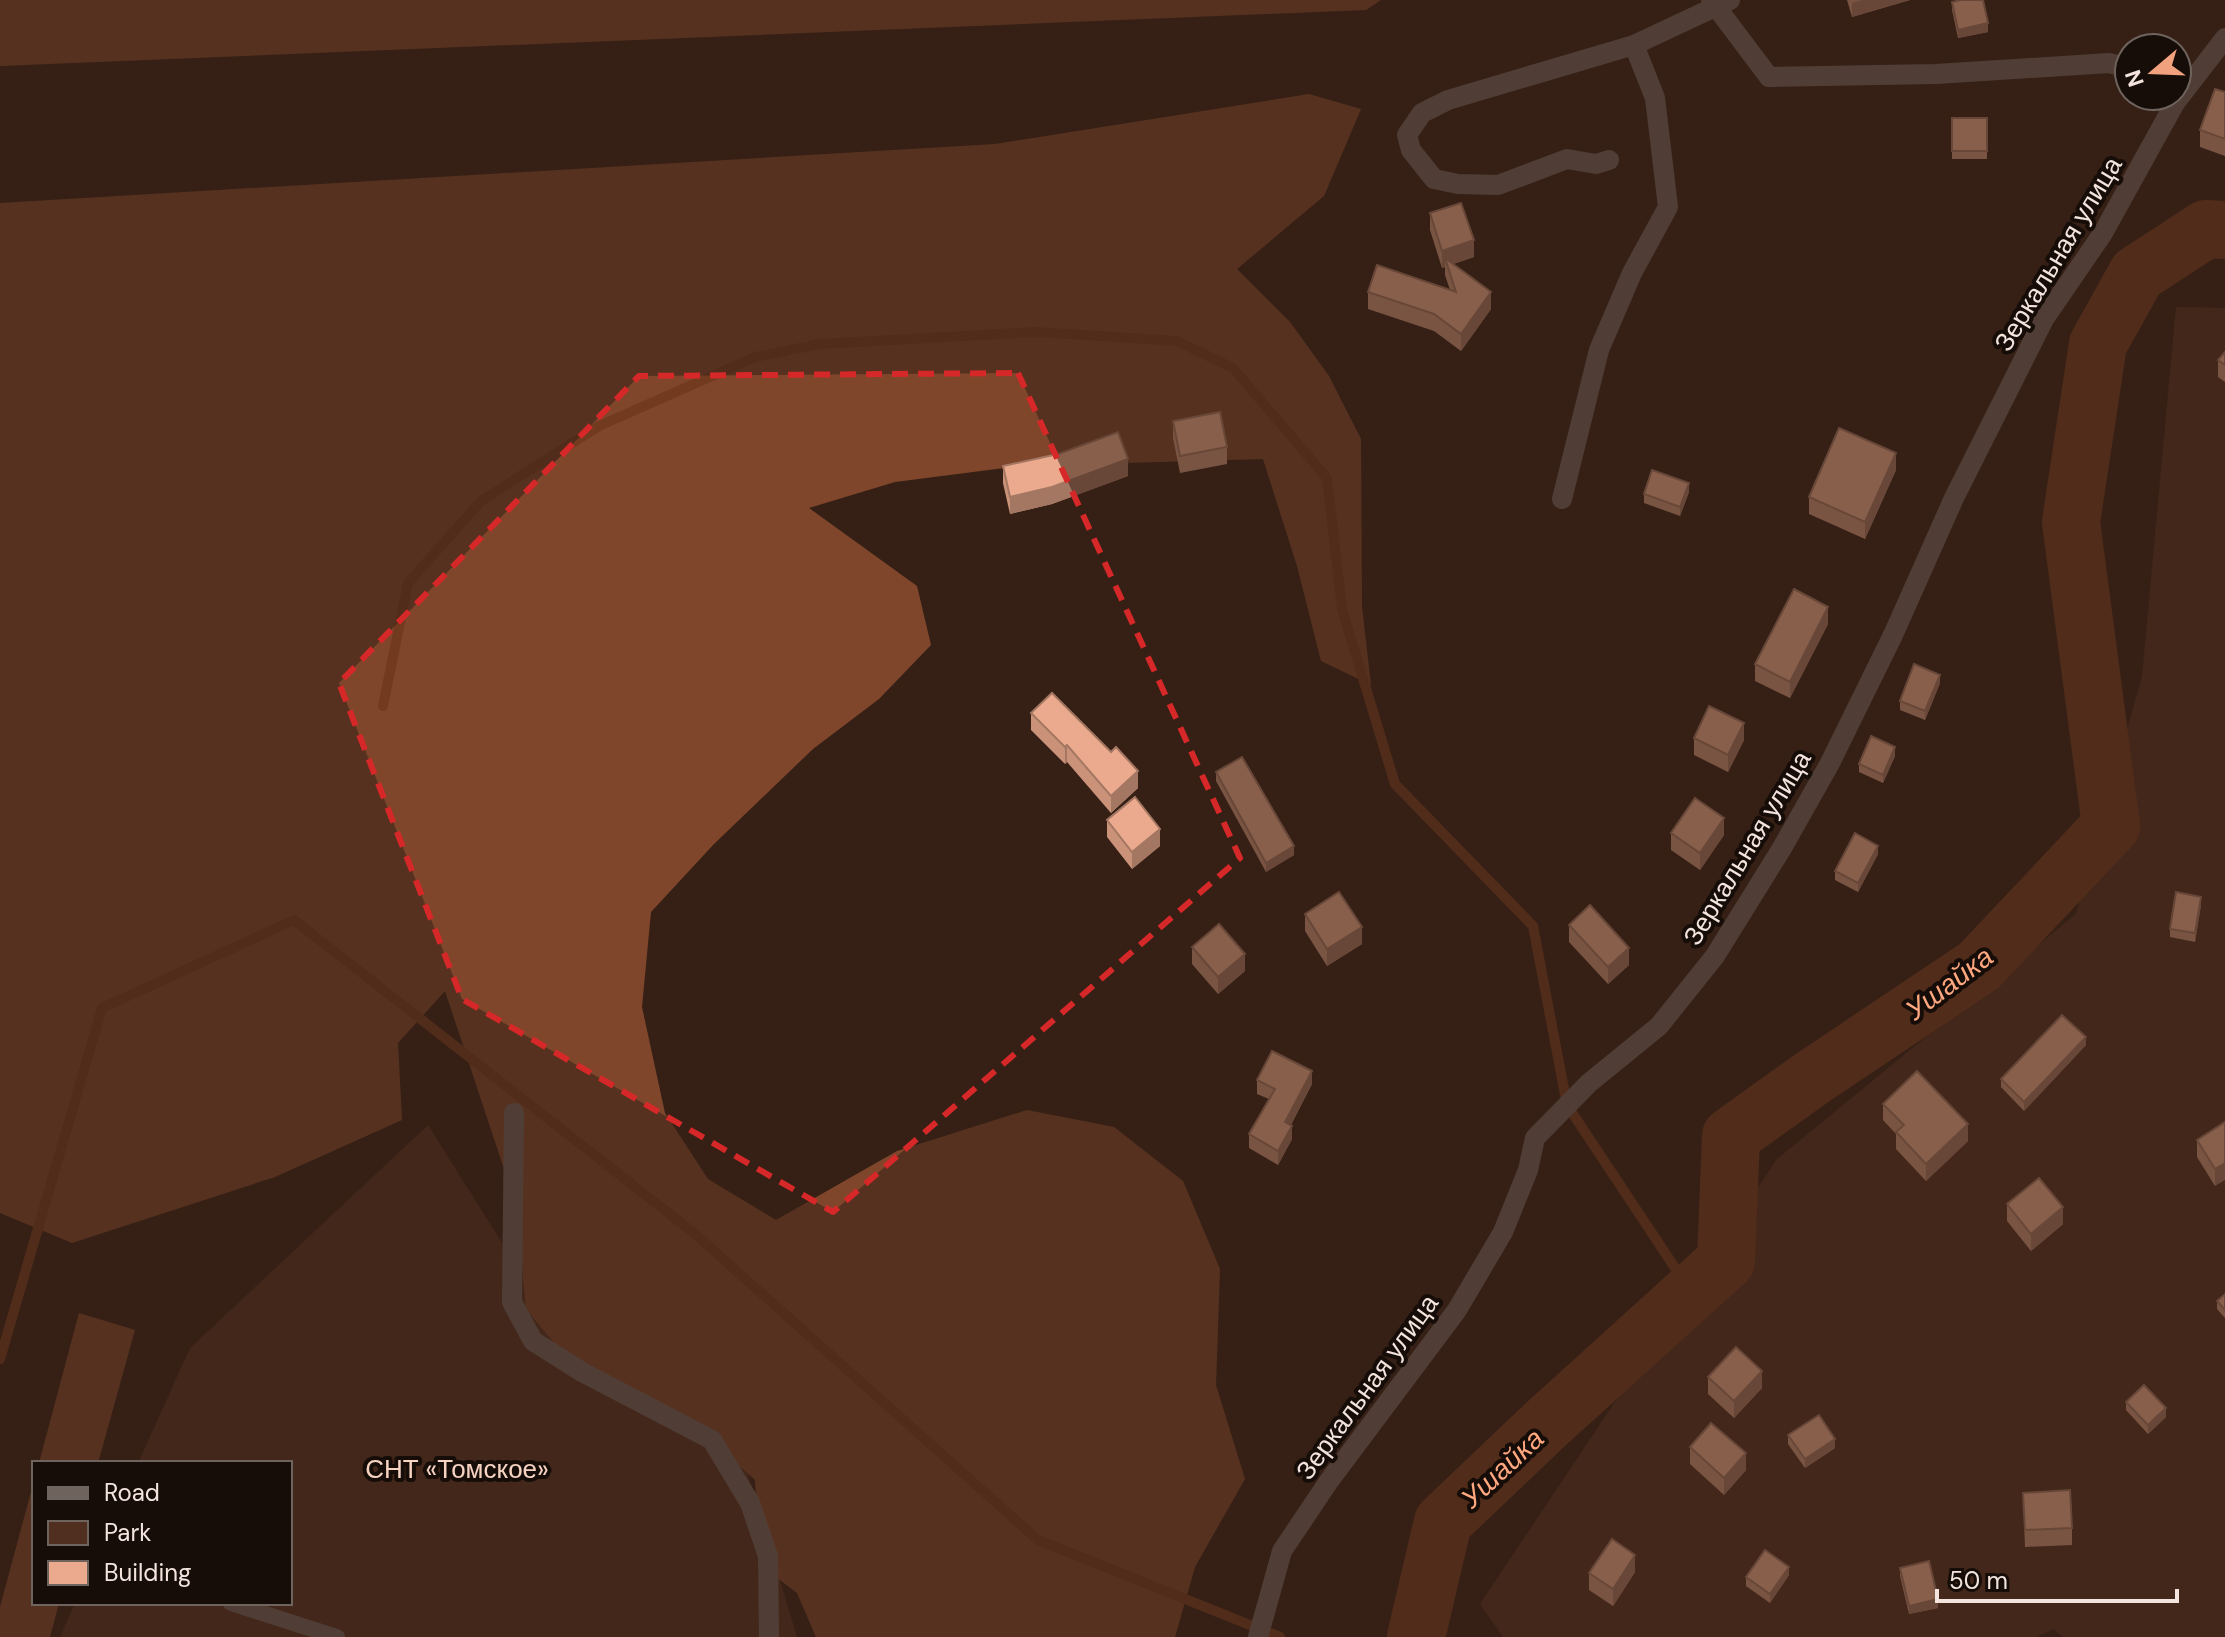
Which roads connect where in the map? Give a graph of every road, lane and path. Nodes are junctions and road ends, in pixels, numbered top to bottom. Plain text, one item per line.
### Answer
1 (1719, 3) edge
2 (2225, 38) edge
3 (1634, 45) junction
4 (2113, 64) edge
5 (2193, 75) edge
6 (2165, 112) edge
7 (1609, 160) dead end
8 (1562, 499) dead end
9 (514, 1113) dead end
10 (237, 1605) edge
11 (337, 1637) edge
12 (769, 1637) edge
13 (1258, 1637) edge

1 - 3 street
1 - 4 street
2 - 5 street, Зеркальная улица
3 - 7 street
3 - 8 street
6 - 13 street, Зеркальная улица
9 - 12 street
10 - 11 lane

